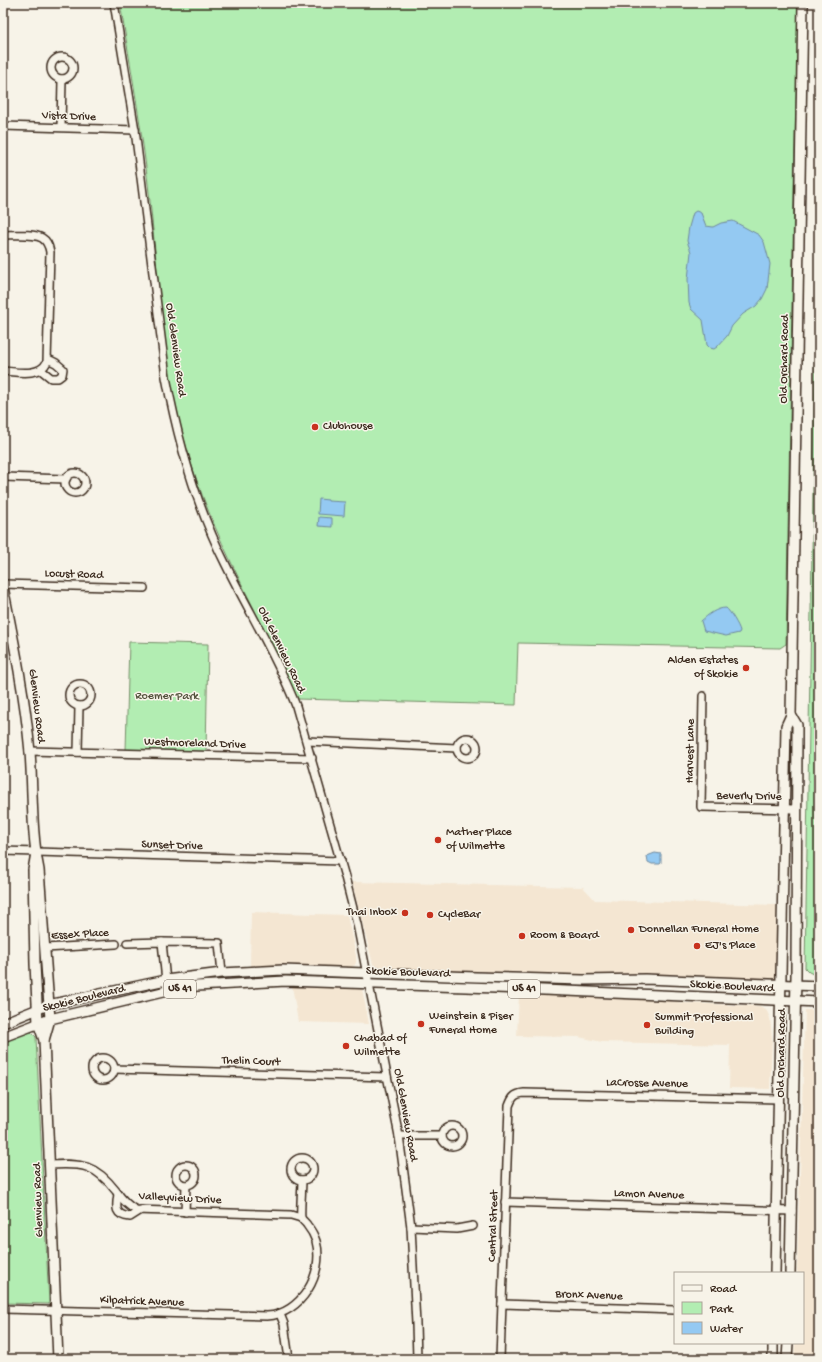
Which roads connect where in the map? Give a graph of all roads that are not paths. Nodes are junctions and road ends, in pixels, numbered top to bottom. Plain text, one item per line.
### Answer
1 (114, 3) edge
2 (803, 3) edge
3 (62, 79) dead end
4 (3, 126) edge
5 (61, 127) junction
6 (135, 130) junction
7 (3, 235) edge
8 (48, 359) junction
9 (41, 370) junction
10 (3, 371) edge
11 (3, 477) edge
12 (66, 479) dead end
13 (3, 584) edge
14 (3, 587) edge
15 (144, 588) dead end
16 (703, 696) dead end
17 (79, 706) dead end
18 (791, 715) junction
19 (307, 741) junction
20 (457, 748) dead end
21 (30, 751) junction
22 (78, 752) junction
23 (312, 758) junction
24 (701, 807) joint
25 (784, 808) junction
26 (796, 809) junction
27 (3, 851) edge
28 (36, 853) junction
29 (341, 861) junction
30 (162, 942) junction
31 (116, 944) dead end
32 (127, 944) dead end
33 (45, 948) junction
34 (222, 973) junction
35 (367, 973) junction
36 (166, 980) junction
37 (369, 984) junction
38 (781, 984) junction
39 (796, 985) junction
40 (819, 986) edge
41 (167, 991) junction
42 (781, 1001) junction
43 (795, 1002) junction
44 (819, 1002) edge
45 (48, 1005) junction
46 (37, 1010) junction
47 (50, 1019) junction
48 (3, 1023) edge
49 (38, 1023) junction
50 (3, 1037) edge
51 (44, 1040) junction
52 (114, 1069) dead end
53 (387, 1077) junction
54 (515, 1095) joint
55 (779, 1099) junction
56 (399, 1136) junction
57 (442, 1136) dead end
58 (50, 1165) junction
59 (302, 1180) dead end
60 (186, 1186) dead end
61 (118, 1194) junction
62 (505, 1202) junction
63 (141, 1210) junction
64 (776, 1210) junction
65 (792, 1211) junction
66 (185, 1212) junction
67 (301, 1218) junction
68 (473, 1226) dead end
69 (411, 1227) junction
70 (775, 1272) edge
71 (790, 1272) edge
72 (502, 1304) junction
73 (3, 1309) edge
74 (674, 1310) edge
75 (55, 1311) junction
76 (280, 1314) junction
77 (773, 1344) edge
78 (788, 1344) edge
79 (58, 1359) edge
80 (289, 1359) edge
81 (417, 1359) edge
82 (500, 1359) edge
83 (772, 1359) edge
84 (787, 1359) edge

1 - 6 street, Old Glenview Road
2 - 18 main road, Old Orchard Road
3 - 5 street
4 - 5 street, Vista Drive
5 - 6 street, Vista Drive
6 - 19 street, Old Glenview Road
7 - 8 street
8 - 9 street
8 - 9 street
9 - 10 street
11 - 12 street
13 - 15 street, Locust Road
14 - 21 main road, Glenview Road
16 - 24 street, Harvest Lane
17 - 22 street
18 - 25 main road, Old Orchard Road
18 - 26 main road, Old Orchard Road
19 - 20 street
19 - 23 street, Old Glenview Road
21 - 22 street, Westmoreland Drive
21 - 28 main road, Glenview Road
22 - 23 street, Westmoreland Drive
23 - 29 street, Old Glenview Road
24 - 25 street, Beverly Drive
25 - 26 street, Beverly Drive
25 - 38 main road, Old Orchard Road
26 - 39 main road, Old Orchard Road
27 - 28 street, Sunset Drive
28 - 29 street, Sunset Drive
28 - 33 main road, Glenview Road
28 - 46 main road, Glenview Road
29 - 35 street, Old Glenview Road
30 - 32 street
30 - 34 street
30 - 36 street
31 - 33 street, Essex Place
33 - 45 main road, Glenview Road
34 - 35 main road, Skokie Boulevard / US 41
34 - 36 main road, Skokie Boulevard / US 41
35 - 37 street, Old Glenview Road
35 - 38 main road, Skokie Boulevard / US 41
36 - 41 street
36 - 45 main road, Skokie Boulevard / US 41
37 - 41 main road, Skokie Boulevard / US 41
37 - 42 main road, Skokie Boulevard / US 41
37 - 53 street, Old Glenview Road
38 - 39 main road, Skokie Boulevard / US 41
38 - 42 main road, Old Orchard Road
39 - 40 main road, Skokie Boulevard / US 41
39 - 43 main road, Old Orchard Road
41 - 47 main road, Skokie Boulevard / US 41
42 - 43 main road, Skokie Boulevard / US 41
42 - 55 main road, Old Orchard Road
43 - 44 main road, Skokie Boulevard / US 41
43 - 65 main road, Old Orchard Road
45 - 46 main road, Skokie Boulevard / US 41
45 - 47 main road, Glenview Road
46 - 48 main road, Skokie Boulevard / US 41
46 - 49 main road, Glenview Road
47 - 49 main road, Skokie Boulevard / US 41
47 - 51 main road, Glenview Road
49 - 50 main road, Skokie Boulevard / US 41
49 - 51 main road, Glenview Road
51 - 58 main road, Glenview Road
52 - 53 street, Thelin Court
53 - 56 street, Old Glenview Road
54 - 55 street, LaCrosse Avenue
54 - 62 street, Central Street
55 - 64 main road, Old Orchard Road
56 - 57 street
56 - 69 street, Old Glenview Road
58 - 61 street, Valleyview Drive
58 - 75 main road, Glenview Road
59 - 67 street
60 - 66 street
61 - 63 street, Valleyview Drive
61 - 63 street
62 - 64 street, Lamon Avenue
62 - 72 street, Central Street
63 - 66 street, Valleyview Drive
64 - 65 street, Lamon Avenue
64 - 70 main road, Old Orchard Road
65 - 71 main road, Old Orchard Road
66 - 67 street, Valleyview Drive
67 - 76 street
68 - 69 street
69 - 81 street, Old Glenview Road
72 - 74 street, Bronx Avenue
72 - 82 street, Central Street
73 - 75 street, Kilpatrick Avenue
75 - 76 street, Kilpatrick Avenue
75 - 79 main road, Glenview Road
76 - 80 street
77 - 83 main road
78 - 84 main road

